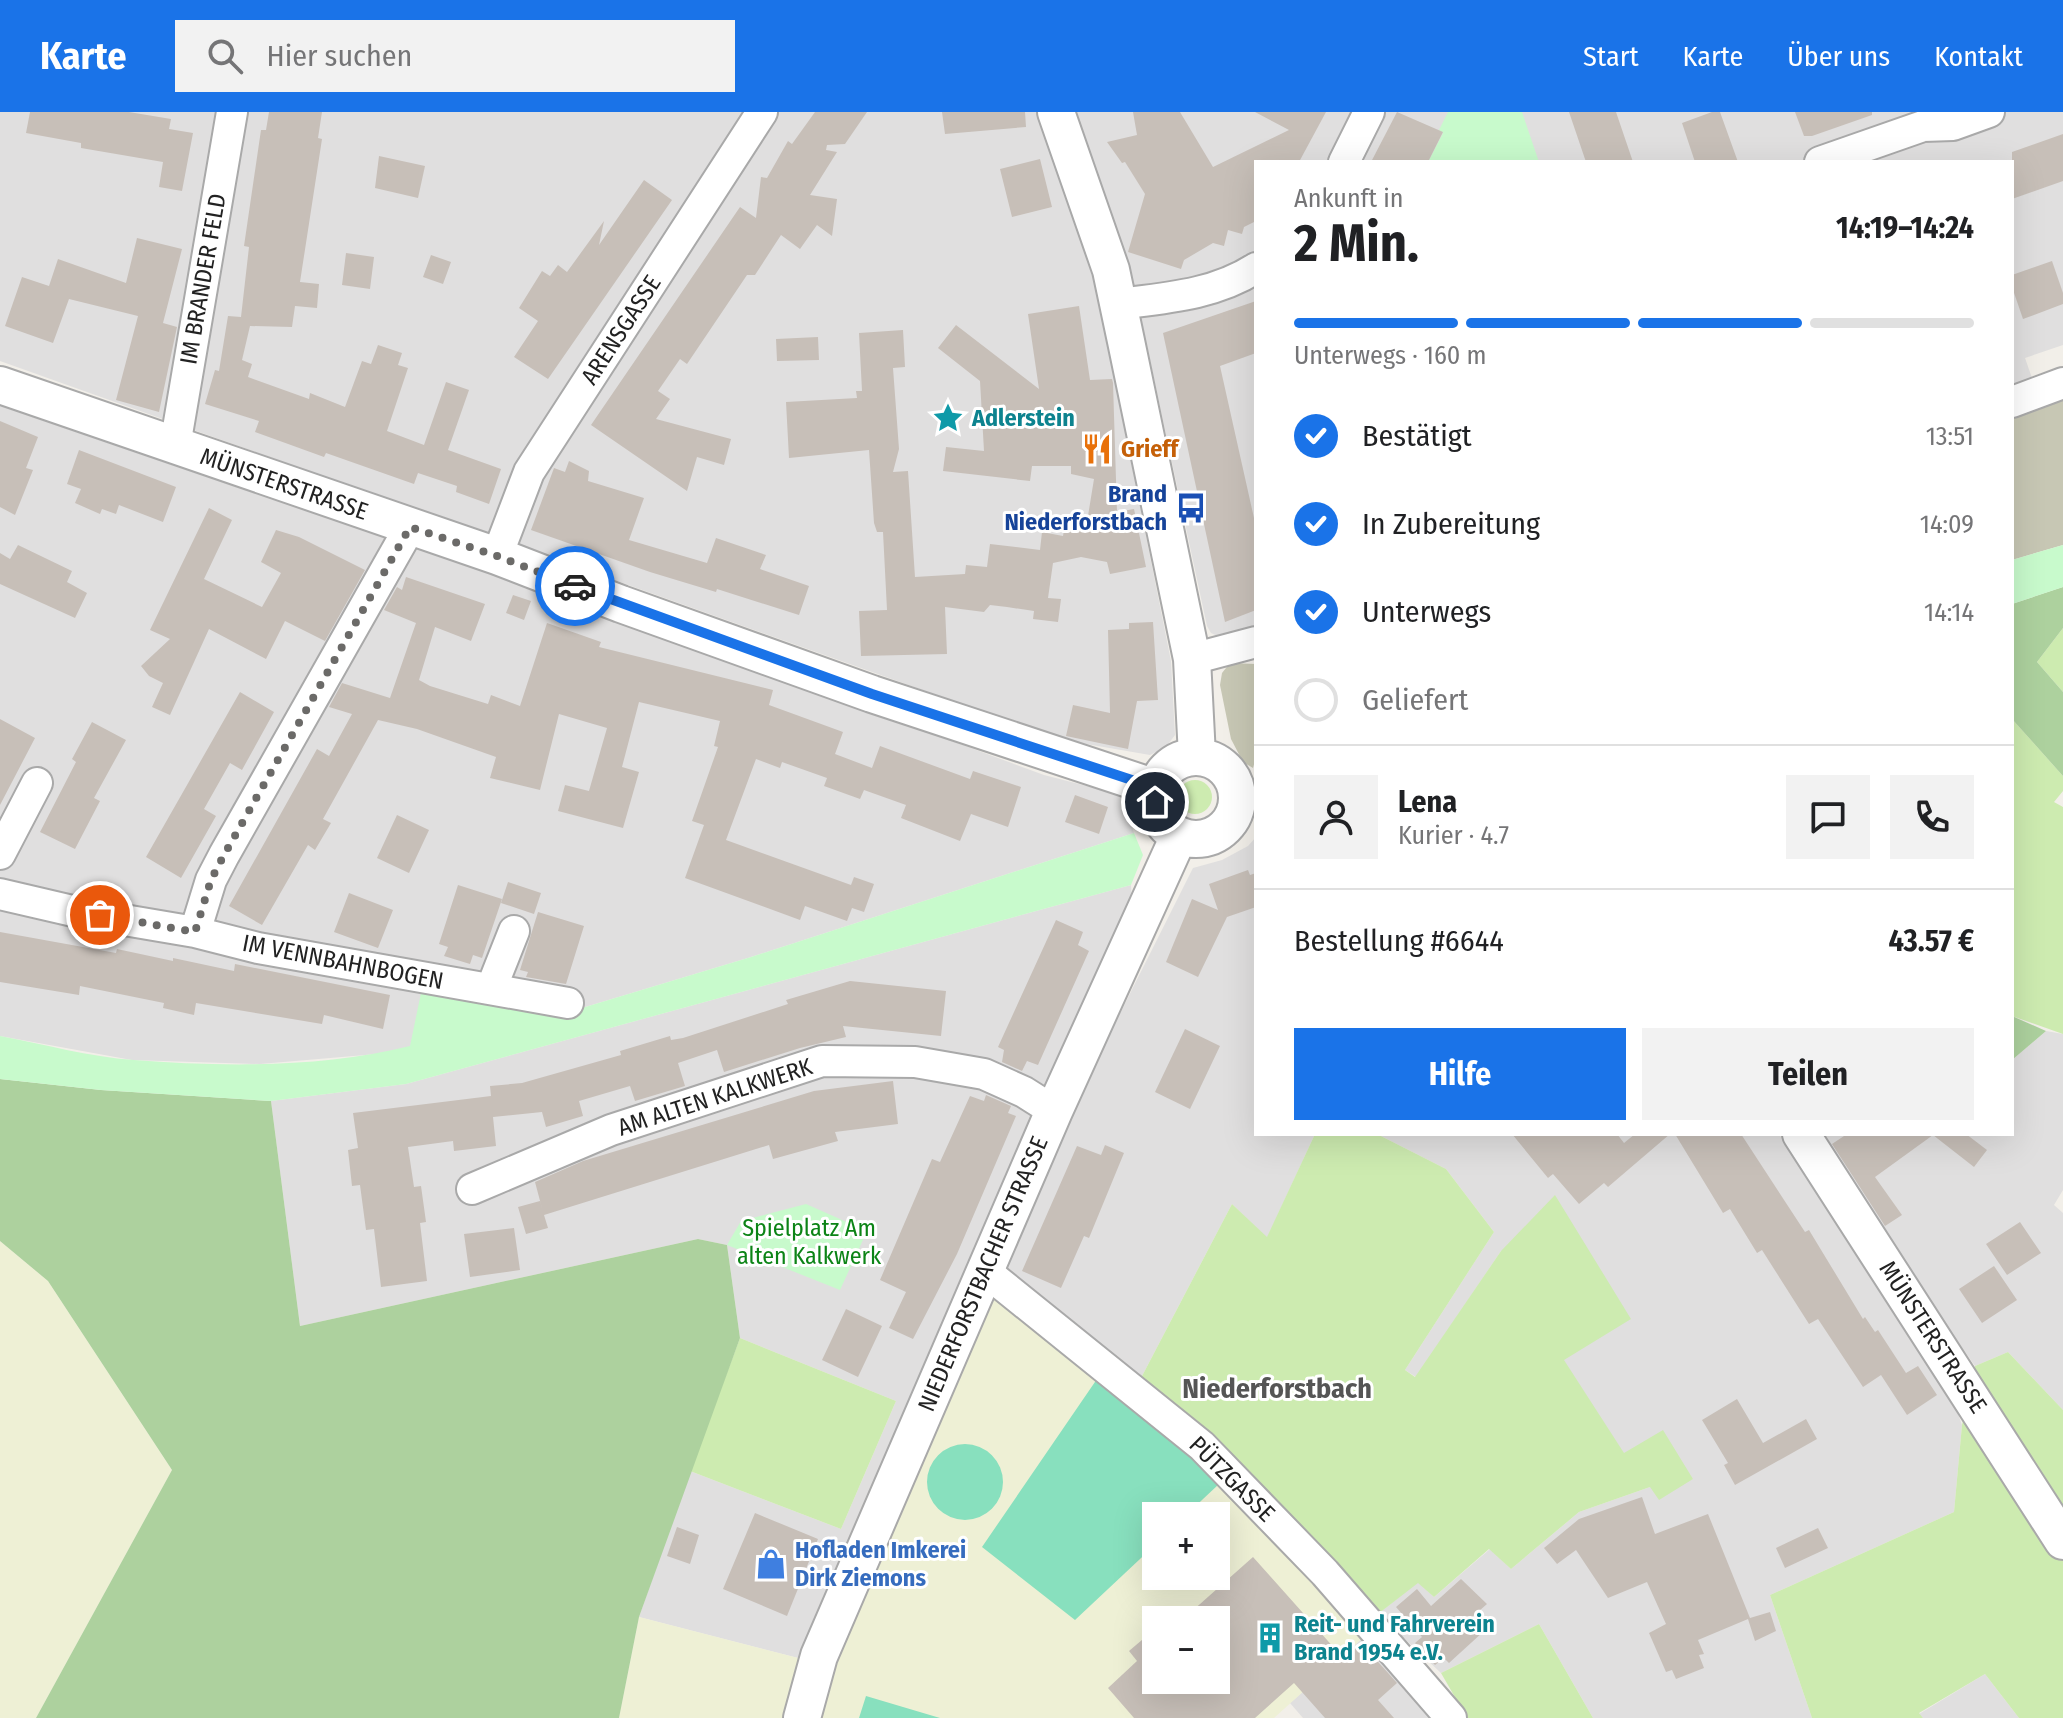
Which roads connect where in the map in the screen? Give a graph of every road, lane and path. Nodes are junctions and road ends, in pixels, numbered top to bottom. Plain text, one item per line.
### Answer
1 (232, 112) edge
2 (762, 112) edge
3 (1056, 112) edge
4 (1369, 112) edge
5 (1989, 112) edge
6 (1345, 160) edge
7 (1826, 160) edge
8 (1254, 269) edge
9 (1118, 304) junction
10 (2063, 383) edge
11 (0, 385) edge
12 (2014, 401) edge
13 (175, 446) junction
14 (410, 527) junction
15 (497, 556) junction
16 (1254, 643) edge
17 (1192, 659) junction
18 (1197, 756) junction
19 (37, 783) dead end
20 (1156, 788) junction
21 (1247, 802) edge
22 (1179, 836) junction
23 (0, 854) edge
24 (0, 894) edge
25 (514, 931) dead end
26 (195, 932) junction
27 (491, 989) junction
28 (568, 1003) dead end
29 (1054, 1111) junction
30 (1802, 1136) edge
31 (472, 1189) dead end
32 (985, 1271) junction
33 (2063, 1541) edge
34 (802, 1718) edge
35 (1451, 1718) edge

1 - 13 street, IM BRANDER FELD
2 - 15 street, ARENSGASSE
3 - 9 street
4 - 6 street
5 - 7 street
8 - 9 street
9 - 17 street
10 - 12 street
11 - 13 street, MÜNSTERSTRASSE
13 - 14 street, MÜNSTERSTRASSE
14 - 15 street, MÜNSTERSTRASSE
14 - 26 street
15 - 20 street, MÜNSTERSTRASSE
16 - 17 street
17 - 18 street
18 - 20 street
18 - 21 street
19 - 23 street
20 - 22 street
21 - 22 street
22 - 29 street, NIEDERFORSTBACHER STRASSE
24 - 26 street, IM VENNBAHNBOGEN
25 - 27 street
26 - 27 street, IM VENNBAHNBOGEN
27 - 28 street, IM VENNBAHNBOGEN
29 - 31 street, AM ALTEN KALKWERK
29 - 32 street, NIEDERFORSTBACHER STRASSE
30 - 33 street, MÜNSTERSTRASSE
32 - 34 street, NIEDERFORSTBACHER STRASSE
32 - 35 street, PÜTZGASSE

